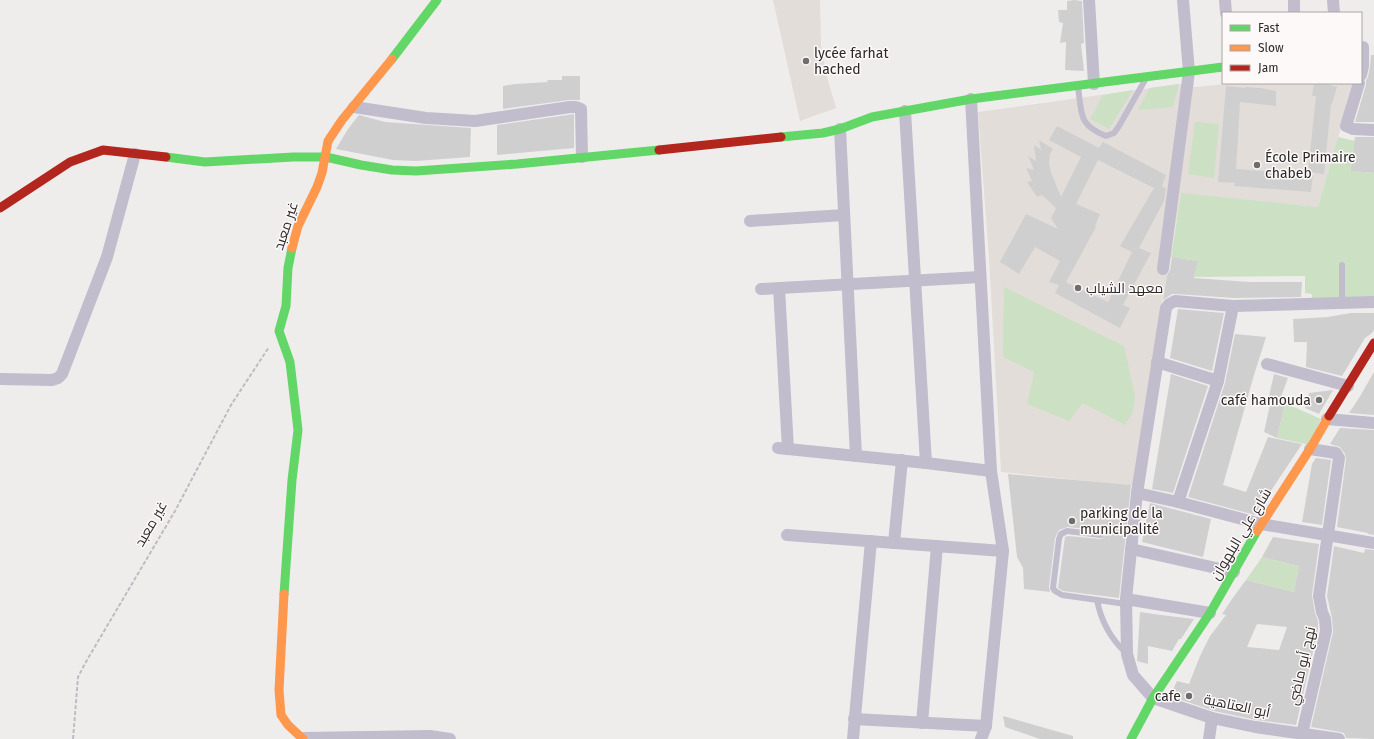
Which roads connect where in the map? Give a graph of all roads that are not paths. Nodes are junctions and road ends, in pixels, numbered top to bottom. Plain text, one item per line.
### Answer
1 (437, 0) edge
2 (1089, 0) edge
3 (1183, 0) edge
4 (1225, 0) edge
5 (1294, 0) edge
6 (1333, 0) edge
7 (1226, 12) edge
8 (1294, 12) edge
9 (1334, 12) edge
10 (1366, 47) edge
11 (1222, 67) edge
12 (1362, 70) edge
13 (1189, 72) junction
14 (1147, 77) junction
15 (1094, 84) junction
16 (1359, 84) edge
17 (1078, 86) junction
18 (971, 99) junction
19 (354, 107) junction
20 (905, 111) junction
21 (840, 129) junction
22 (1374, 130) edge
23 (135, 154) junction
24 (326, 157) junction
25 (582, 157) junction
26 (0, 208) edge
27 (844, 215) junction
28 (750, 221) dead end
29 (1342, 265) dead end
30 (1163, 269) dead end
31 (980, 277) junction
32 (915, 281) junction
33 (848, 284) junction
34 (779, 288) junction
35 (761, 289) dead end
36 (1342, 302) junction
37 (1374, 302) edge
38 (1233, 306) junction
39 (1374, 343) edge
40 (1157, 362) junction
41 (1266, 364) dead end
42 (0, 379) edge
43 (1218, 381) junction
44 (1348, 386) junction
45 (1327, 419) junction
46 (1374, 423) edge
47 (1310, 449) junction
48 (856, 456) junction
49 (902, 460) junction
50 (926, 463) junction
51 (991, 471) junction
52 (1137, 493) junction
53 (1178, 502) junction
54 (1261, 524) junction
55 (1101, 534) dead end
56 (787, 535) dead end
57 (1328, 535) junction
58 (871, 541) junction
59 (894, 543) junction
60 (1374, 543) edge
61 (937, 546) junction
62 (1131, 549) junction
63 (1003, 551) junction
64 (1234, 572) junction
65 (1097, 600) junction
66 (1126, 602) junction
67 (1210, 613) junction
68 (1127, 654) junction
69 (1153, 698) junction
70 (1212, 718) junction
71 (854, 719) junction
72 (922, 723) junction
73 (986, 726) junction
74 (1256, 733) edge
75 (1302, 734) junction
76 (1318, 737) edge
77 (303, 738) edge
78 (450, 739) edge
79 (852, 739) edge
80 (981, 739) edge
81 (1131, 739) edge
82 (1209, 739) edge
83 (1339, 739) edge

1 - 19 street, غير معبد
2 - 15 street
3 - 13 street
4 - 7 street
5 - 8 street
6 - 9 street
10 - 12 street
11 - 13 street
13 - 14 street
13 - 30 street
14 - 15 street
14 - 17 lane
15 - 17 street
16 - 22 street
17 - 18 street
18 - 20 street
18 - 31 street
19 - 24 street, غير معبد
19 - 25 street
20 - 21 street
20 - 32 street
21 - 25 street
21 - 27 street
23 - 24 street
23 - 26 street
23 - 42 street
24 - 25 street
24 - 77 street, غير معبد
27 - 28 street
27 - 33 street
29 - 36 lane
31 - 32 street
31 - 51 street
32 - 33 street
32 - 50 street
33 - 34 street
33 - 48 street
34 - 35 street
34 - 48 street
36 - 37 street
36 - 38 street
38 - 40 street
38 - 43 street
39 - 44 street, شارع علي البلهوان
40 - 43 street
40 - 52 street
41 - 44 street
43 - 53 street
44 - 45 street, شارع علي البلهوان
45 - 46 street
45 - 47 street, شارع علي البلهوان
47 - 54 street, شارع علي البلهوان
47 - 57 street, نهج أبو ماضي
48 - 49 street
49 - 50 street
49 - 59 street
50 - 51 street
51 - 63 street
52 - 53 street
52 - 62 street
53 - 54 street
54 - 57 street
54 - 64 street, شارع علي البلهوان
55 - 65 lane
56 - 58 street
57 - 60 street
57 - 75 street, نهج أبو ماضي
58 - 59 street
58 - 71 street
59 - 61 street
61 - 63 street
61 - 72 street
62 - 64 street
62 - 66 street
63 - 73 street
64 - 67 street, شارع علي البلهوان
65 - 66 lane
65 - 68 lane
66 - 67 street
66 - 68 street
67 - 69 street, شارع علي البلهوان
68 - 69 street
69 - 70 street, أبو العتاهية
69 - 81 street, شارع علي البلهوان
70 - 74 street, أبو العتاهية
70 - 82 street
71 - 72 street
71 - 79 street
72 - 73 street
73 - 80 street
74 - 75 street, أبو العتاهية
75 - 76 street, أبو العتاهية
76 - 83 street, أبو العتاهية
77 - 78 street

